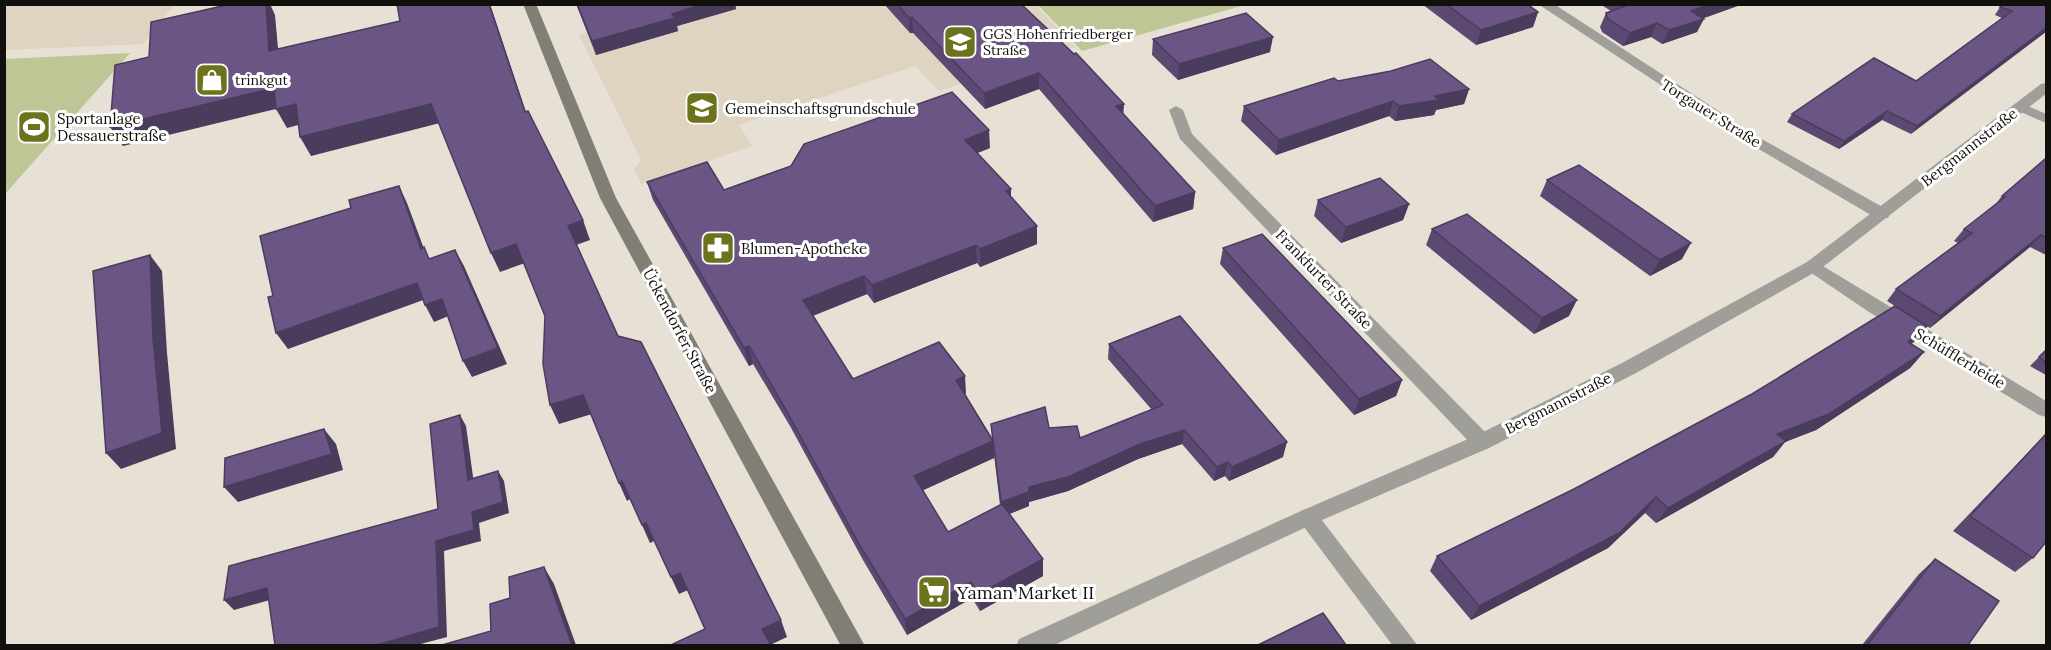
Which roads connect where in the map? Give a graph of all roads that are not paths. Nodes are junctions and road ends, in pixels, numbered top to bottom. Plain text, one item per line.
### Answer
1 (529, 4) edge
2 (1544, 4) edge
3 (2046, 87) edge
4 (2021, 107) junction
5 (1176, 110) dead end
6 (2046, 118) edge
7 (1882, 214) junction
8 (1813, 266) junction
9 (2046, 410) edge
10 (1482, 442) junction
11 (1308, 517) junction
12 (854, 645) edge
13 (1027, 645) edge
14 (1407, 645) edge

1 - 12 main road, Ückendorfer Straße
2 - 7 street, Torgauer Straße
3 - 4 street, Bergmannstraße
4 - 6 street
4 - 7 street, Bergmannstraße
5 - 10 street, Frankfurter Straße
7 - 8 street, Bergmannstraße
8 - 9 street, Schüfflerheide
8 - 10 street, Bergmannstraße
10 - 11 street, Bergmannstraße
11 - 13 street, Bergmannstraße
11 - 14 street

